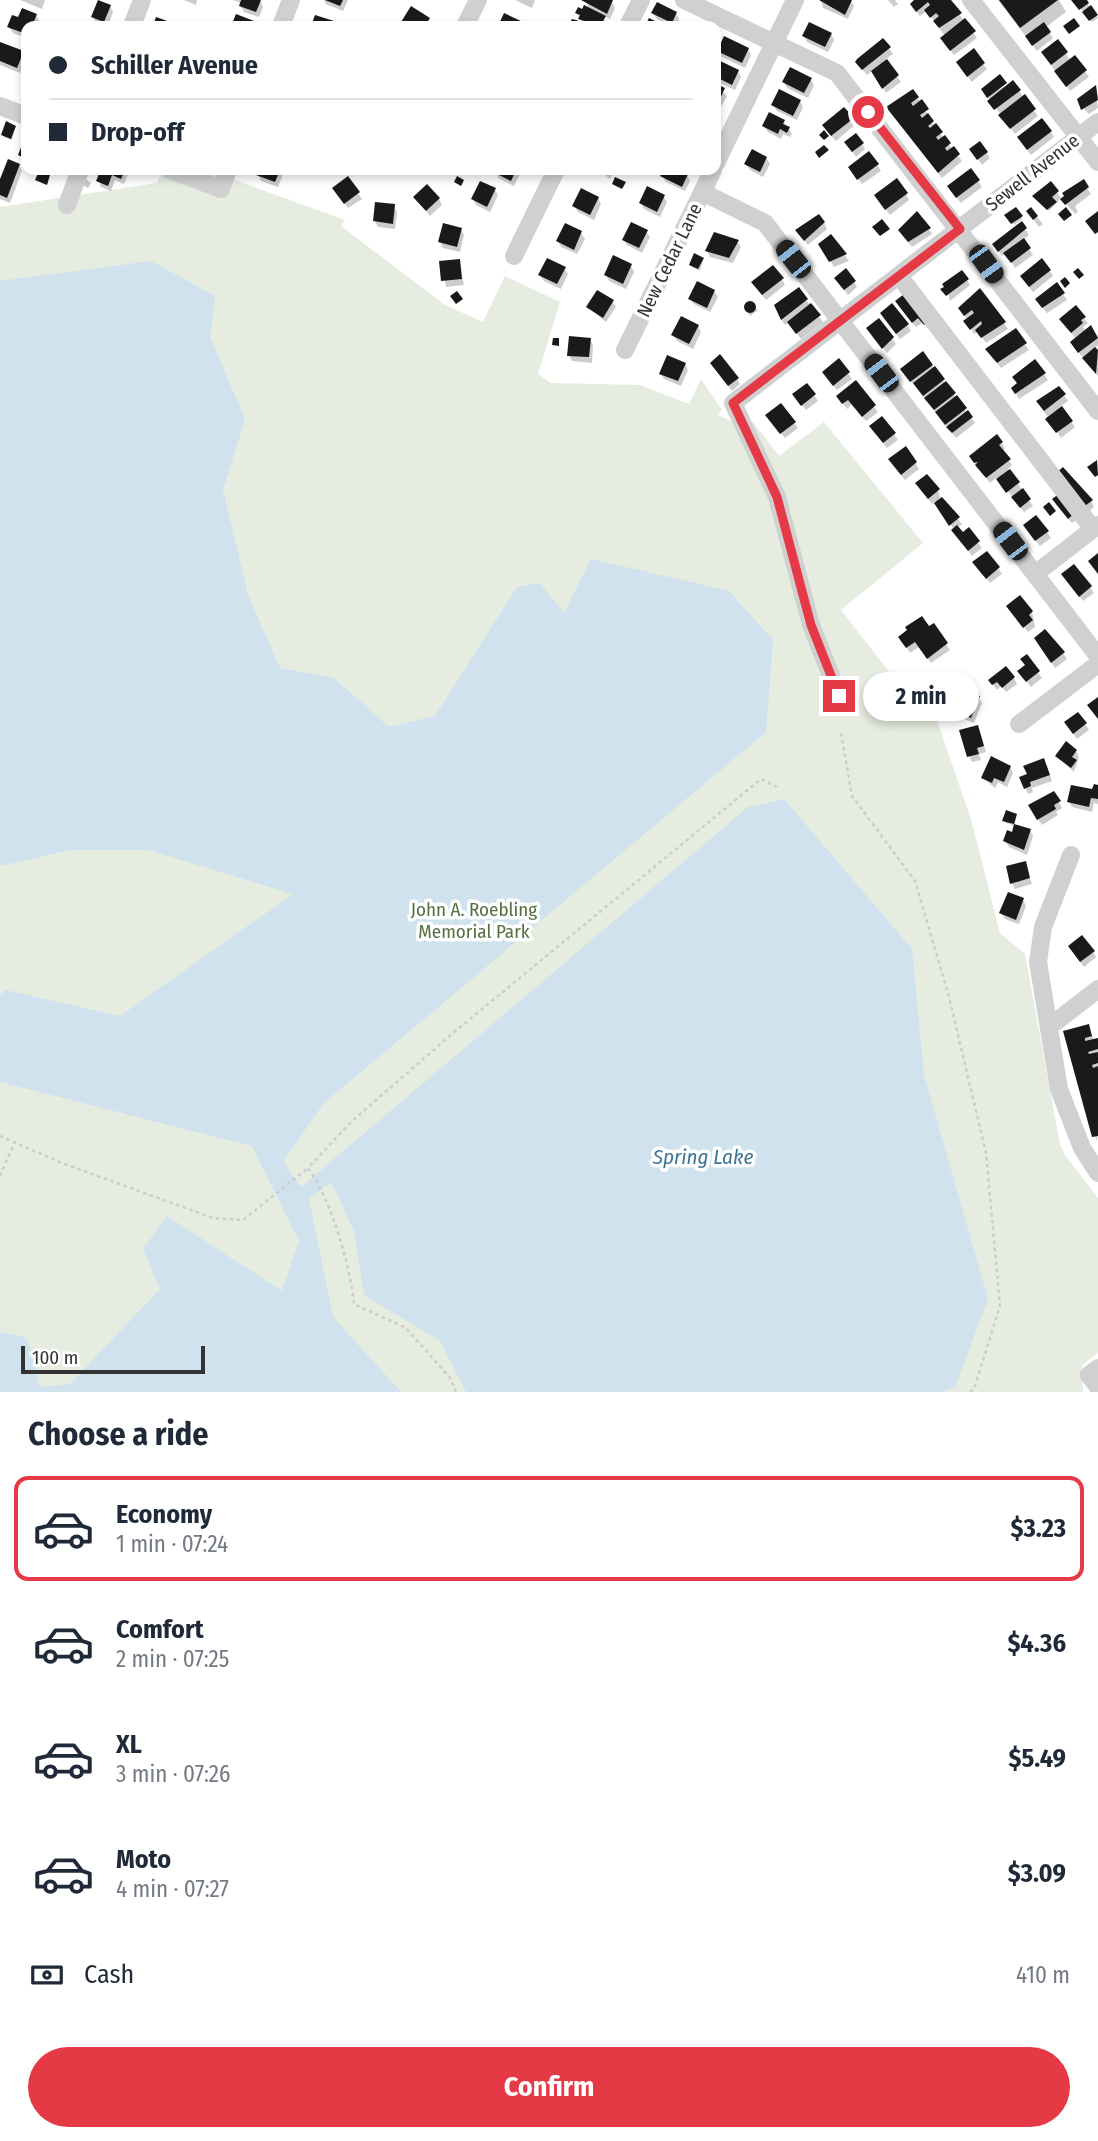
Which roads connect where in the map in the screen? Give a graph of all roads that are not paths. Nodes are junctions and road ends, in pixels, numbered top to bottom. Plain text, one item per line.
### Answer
1 (142, 0) edge
2 (291, 0) edge
3 (478, 0) edge
4 (641, 0) edge
5 (684, 0) edge
6 (795, 0) edge
7 (971, 0) edge
8 (134, 21) edge
9 (283, 21) edge
10 (468, 21) edge
11 (630, 21) edge
12 (774, 43) junction
13 (0, 106) edge
14 (21, 114) edge
15 (1098, 122) edge
16 (1078, 136) junction
17 (721, 153) edge
18 (1098, 162) edge
19 (78, 175) edge
20 (185, 175) edge
21 (226, 175) edge
22 (554, 175) edge
23 (710, 175) edge
24 (702, 192) junction
25 (67, 205) dead end
26 (960, 229) junction
27 (514, 256) dead end
28 (899, 276) junction
29 (841, 322) junction
30 (625, 350) dead end
31 (1098, 411) edge
32 (1096, 527) edge
33 (1035, 574) junction
34 (1098, 656) edge
35 (1098, 664) edge
36 (839, 696) dead end
37 (1019, 724) dead end
38 (1071, 855) dead end
39 (1098, 989) edge
40 (1049, 1027) junction
41 (1098, 1172) edge

1 - 8 street
2 - 9 street
3 - 10 street
4 - 11 street
5 - 12 street
6 - 12 street
7 - 16 street
12 - 17 street
12 - 26 street
13 - 14 street
15 - 16 street, Sewell Avenue
16 - 18 street
16 - 26 street, Sewell Avenue
19 - 25 street
20 - 21 street
22 - 27 street
23 - 24 street, New Cedar Lane
24 - 29 street
24 - 30 street, New Cedar Lane
26 - 28 street, Sewell Avenue
26 - 31 street
28 - 29 street, Sewell Avenue
28 - 32 street
29 - 33 street
29 - 36 street, Sewell Avenue
32 - 33 street
33 - 34 street
35 - 37 street
38 - 40 street
39 - 40 street
40 - 41 street

